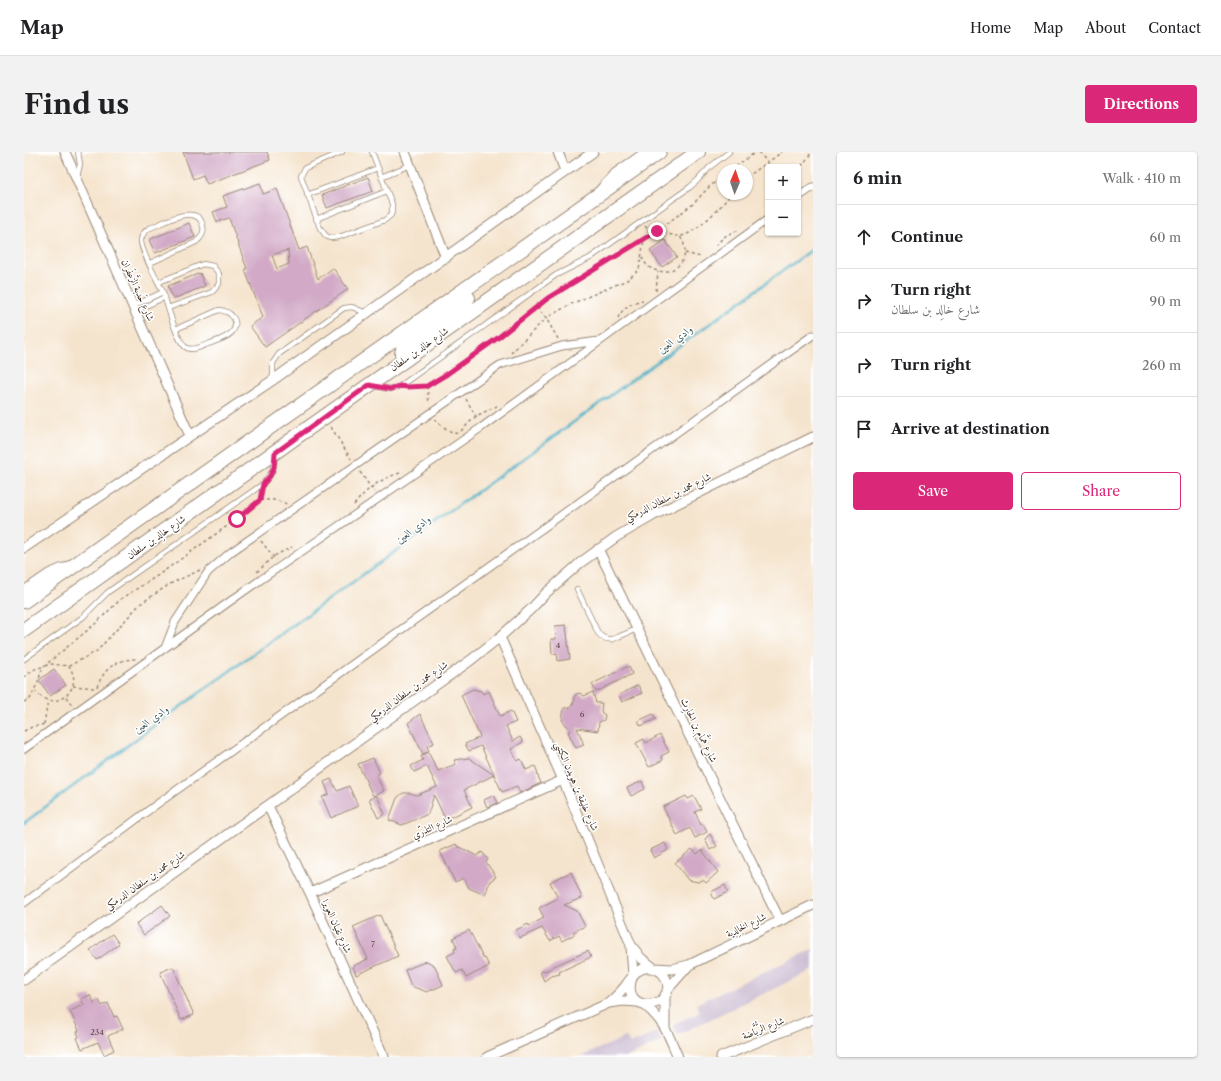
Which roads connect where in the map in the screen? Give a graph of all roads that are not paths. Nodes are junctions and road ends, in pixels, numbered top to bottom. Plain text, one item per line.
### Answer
1 (65, 152) edge
2 (78, 152) edge
3 (342, 152) edge
4 (372, 152) edge
5 (405, 152) edge
6 (558, 152) edge
7 (593, 152) edge
8 (646, 152) edge
9 (659, 152) edge
10 (698, 152) edge
11 (729, 152) edge
12 (410, 165) junction
13 (378, 168) junction
14 (565, 171) junction
15 (381, 176) junction
16 (76, 178) junction
17 (813, 186) edge
18 (387, 191) junction
19 (307, 195) junction
20 (801, 195) edge
21 (597, 196) junction
22 (316, 219) junction
23 (765, 221) edge
24 (446, 258) junction
25 (150, 262) junction
26 (494, 268) junction
27 (159, 282) junction
28 (163, 292) junction
29 (165, 297) junction
30 (168, 308) junction
31 (134, 309) junction
32 (368, 313) junction
33 (176, 329) junction
34 (813, 335) edge
35 (601, 341) junction
36 (406, 358) junction
37 (273, 380) junction
38 (369, 385) junction
39 (190, 436) junction
40 (813, 437) edge
41 (275, 453) junction
42 (24, 548) edge
43 (598, 549) junction
44 (78, 564) junction
45 (577, 589) dead end
46 (24, 590) edge
47 (24, 601) edge
48 (637, 629) junction
49 (24, 630) edge
50 (500, 637) junction
51 (165, 648) junction
52 (24, 659) edge
53 (24, 749) edge
54 (563, 780) junction
55 (268, 806) junction
56 (310, 893) junction
57 (24, 903) edge
58 (813, 905) edge
59 (780, 921) junction
60 (631, 945) junction
61 (689, 965) junction
62 (654, 968) junction
63 (632, 977) junction
64 (24, 980) edge
65 (666, 992) junction
66 (609, 1003) junction
67 (640, 1003) junction
68 (813, 1019) edge
69 (665, 1027) junction
70 (384, 1057) edge
71 (487, 1057) edge
72 (678, 1057) edge
73 (721, 1057) edge

1 - 16 street, شارع حَدبة الزَّعفَران
2 - 16 lane
3 - 19 lane
4 - 13 lane
5 - 12 street
6 - 14 street
7 - 14 street
8 - 21 street
9 - 21 main road
10 - 36 main road, شارع خالِد بن سلطان
11 - 38 lane
12 - 15 lane
12 - 24 street
13 - 15 lane
13 - 19 lane
14 - 24 street
15 - 18 lane
16 - 31 street, شارع حَدبة الزَّعفَران
17 - 20 street
18 - 22 lane
18 - 22 lane
19 - 22 lane
21 - 26 main road
23 - 35 street
24 - 32 street
25 - 25 lane
25 - 27 lane
26 - 36 main road
26 - 44 main road
27 - 28 lane
27 - 30 lane
28 - 29 lane
28 - 31 lane
29 - 30 lane
29 - 31 lane
30 - 33 lane
31 - 39 street, شارع حَدبة الزَّعفَران
32 - 37 street
32 - 37 lane
33 - 33 lane
34 - 57 street
35 - 51 street
35 - 51 street
36 - 38 main road, شارع خالِد بن سلطان
37 - 39 street
38 - 41 main road, شارع خالِد بن سلطان
39 - 42 street
40 - 43 street, شارع محمد بن سلطان الدرمكي
41 - 49 main road, شارع خالِد بن سلطان
41 - 52 lane
43 - 48 street, شارع هَمَّام بن الحارِث
43 - 50 street, شارع محمد بن سلطان الدرمكي
44 - 46 street
44 - 47 main road
45 - 48 lane
48 - 59 street, شارع هَمَّام بن الحارِث
50 - 54 street, شارع خليفة بن هويدن الكتبي
50 - 55 street, شارع محمد بن سلطان الدرمكي
51 - 53 street
54 - 56 street, شارع التذرّي
54 - 60 street, شارع خليفة بن هويدن الكتبي
55 - 56 street, شارع نقيان العويرا
55 - 64 street, شارع محمد بن سلطان الدرمكي
56 - 70 street, شارع نقيان العويرا
58 - 59 street, شارع الخالِدية
59 - 61 street, شارع الخالِدية
60 - 62 street, شارع خليفة بن هويدن الكتبي
60 - 63 street, شارع خليفة بن هويدن الكتبي
61 - 62 street, شارع الخالِدية
61 - 65 street, شارع الخالِدية
62 - 63 street
62 - 65 street
63 - 66 street
63 - 67 street
65 - 67 street
65 - 69 street
66 - 67 street
66 - 71 street
67 - 69 street
68 - 73 street, شارع الرُّبَّاضة
69 - 72 street

